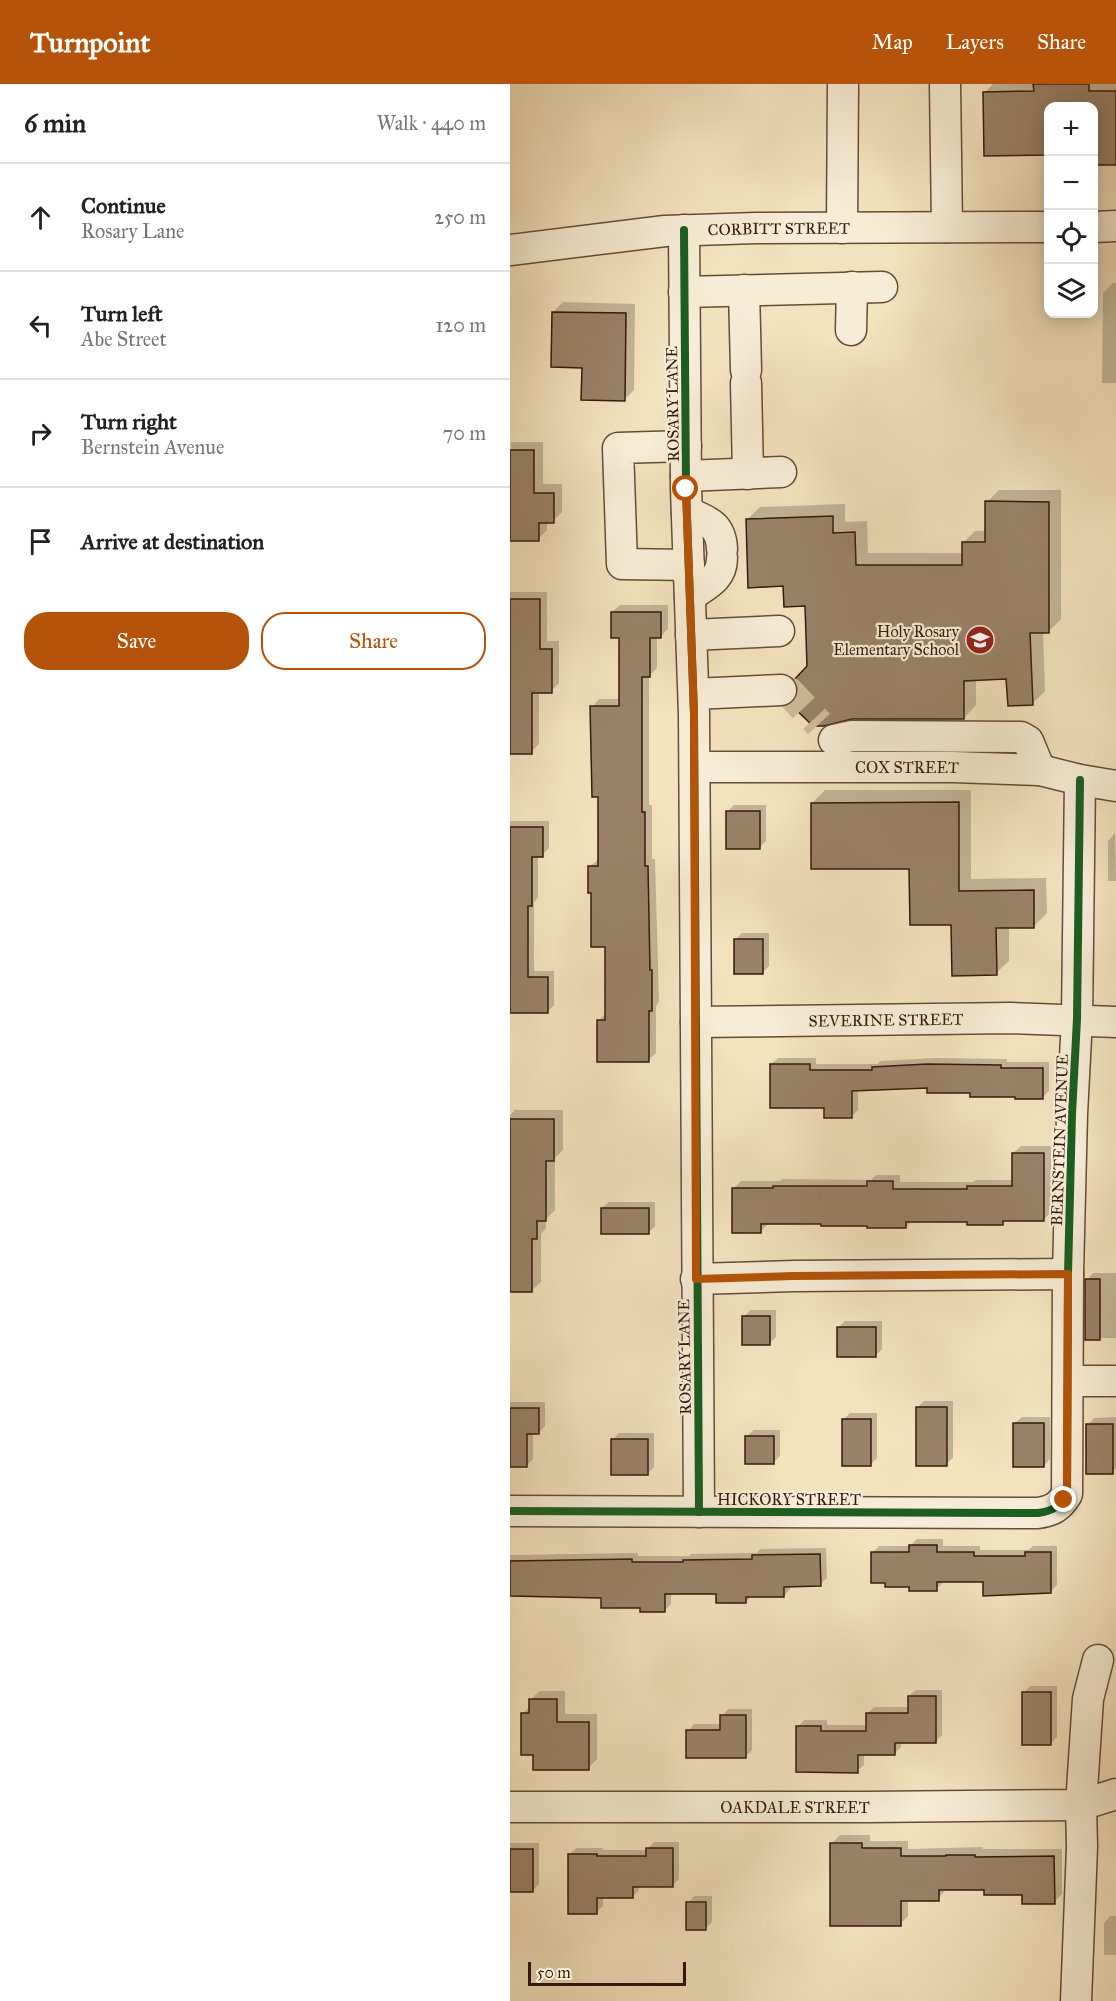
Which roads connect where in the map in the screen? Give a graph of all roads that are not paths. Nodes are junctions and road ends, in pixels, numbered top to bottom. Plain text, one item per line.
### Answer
1 (843, 84) edge
2 (945, 84) edge
3 (1098, 226) edge
4 (1116, 226) edge
5 (947, 227) junction
6 (1044, 227) edge
7 (842, 228) junction
8 (684, 230) junction
9 (510, 250) edge
10 (852, 287) junction
11 (882, 287) dead end
12 (744, 290) junction
13 (684, 292) junction
14 (851, 330) dead end
15 (686, 446) junction
16 (781, 472) dead end
17 (748, 474) junction
18 (686, 476) junction
19 (687, 512) junction
20 (689, 565) junction
21 (690, 596) junction
22 (779, 632) dead end
23 (691, 635) junction
24 (781, 690) tunnel mouth
25 (694, 694) junction
26 (972, 736) junction
27 (830, 744) junction
28 (695, 767) junction
29 (972, 768) junction
30 (1040, 770) junction
31 (1080, 780) junction
32 (1116, 786) edge
33 (1077, 1019) junction
34 (1116, 1022) edge
35 (696, 1023) junction
36 (1068, 1274) junction
37 (696, 1279) junction
38 (1116, 1381) edge
39 (1068, 1382) junction
40 (1064, 1500) joint
41 (510, 1512) edge
42 (699, 1512) junction
43 (1098, 1660) dead end
44 (1116, 1794) edge
45 (1081, 1804) junction
46 (510, 1807) edge
47 (1076, 2001) edge

1 - 7 street
2 - 5 street
3 - 4 street
5 - 6 street, CORBITT STREET
5 - 7 street, CORBITT STREET
7 - 8 street, CORBITT STREET
8 - 9 street, CORBITT STREET
8 - 13 street, ROSARY LANE
10 - 11 street
10 - 12 street
10 - 14 street
12 - 13 street
12 - 17 street
13 - 15 street, ROSARY LANE
15 - 18 street, ROSARY LANE
15 - 20 street
16 - 17 street
17 - 18 street
18 - 19 street, ROSARY LANE
19 - 20 street, ROSARY LANE
19 - 21 street
20 - 21 street, ROSARY LANE
21 - 23 street, ROSARY LANE
22 - 23 street
23 - 25 street, ROSARY LANE
24 - 25 street
25 - 28 street, ROSARY LANE
26 - 27 street
26 - 29 street
26 - 30 street
27 - 28 street, COX STREET
27 - 29 street, COX STREET
28 - 35 street, ROSARY LANE
29 - 30 street, COX STREET
30 - 31 street, COX STREET
31 - 32 street, COX STREET
31 - 33 street, BERNSTEIN AVENUE
33 - 34 street, SEVERINE STREET
33 - 35 street, SEVERINE STREET
33 - 36 street, BERNSTEIN AVENUE
35 - 37 street, ROSARY LANE
36 - 37 street
36 - 39 street, BERNSTEIN AVENUE
37 - 42 street, ROSARY LANE
38 - 39 street
39 - 40 street, BERNSTEIN AVENUE
40 - 42 street, HICKORY STREET
41 - 42 street, HICKORY STREET
43 - 45 street
44 - 45 street, OAKDALE STREET
45 - 46 street, OAKDALE STREET
45 - 47 street

